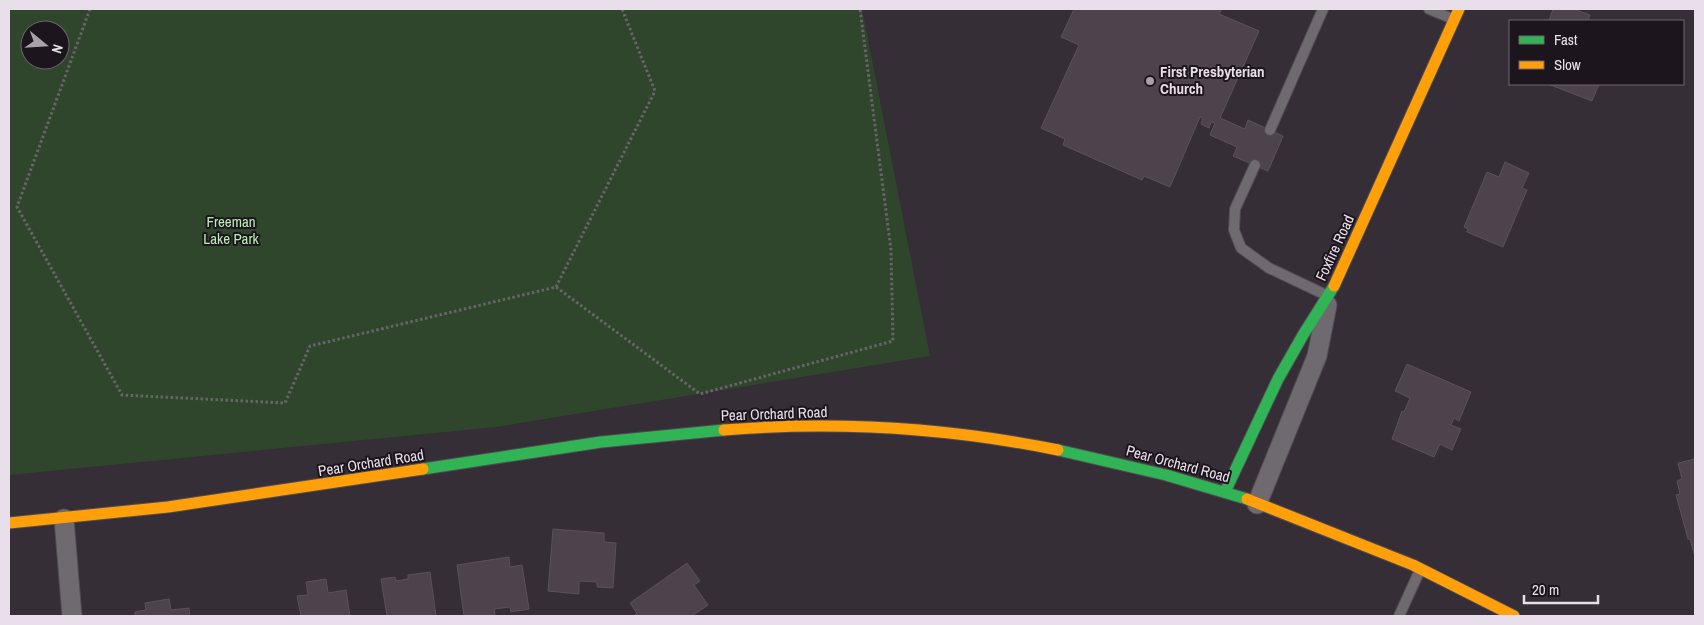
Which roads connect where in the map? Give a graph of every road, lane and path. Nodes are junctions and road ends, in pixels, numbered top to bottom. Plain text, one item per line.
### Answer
1 (90, 9) edge
2 (622, 9) edge
3 (860, 9) edge
4 (1323, 9) edge
5 (1429, 9) edge
6 (1456, 14) edge
7 (1270, 130) dead end
8 (1254, 165) dead end
9 (556, 287) junction
10 (1329, 296) junction
11 (1225, 492) junction
12 (1257, 504) junction
13 (64, 519) junction
14 (9, 523) edge
15 (1421, 569) junction
16 (72, 616) edge
17 (1399, 616) edge
18 (1514, 616) edge

1 - 9 path
2 - 9 path
3 - 9 path
4 - 7 lane
5 - 6 lane
6 - 10 street, Foxfire Road
8 - 10 lane
10 - 11 street, Foxfire Road
10 - 12 street
11 - 12 street, Pear Orchard Road
11 - 13 street, Pear Orchard Road
12 - 15 street, Pear Orchard Road
13 - 14 street, Pear Orchard Road
13 - 16 street
15 - 17 lane
15 - 18 street, Pear Orchard Road

